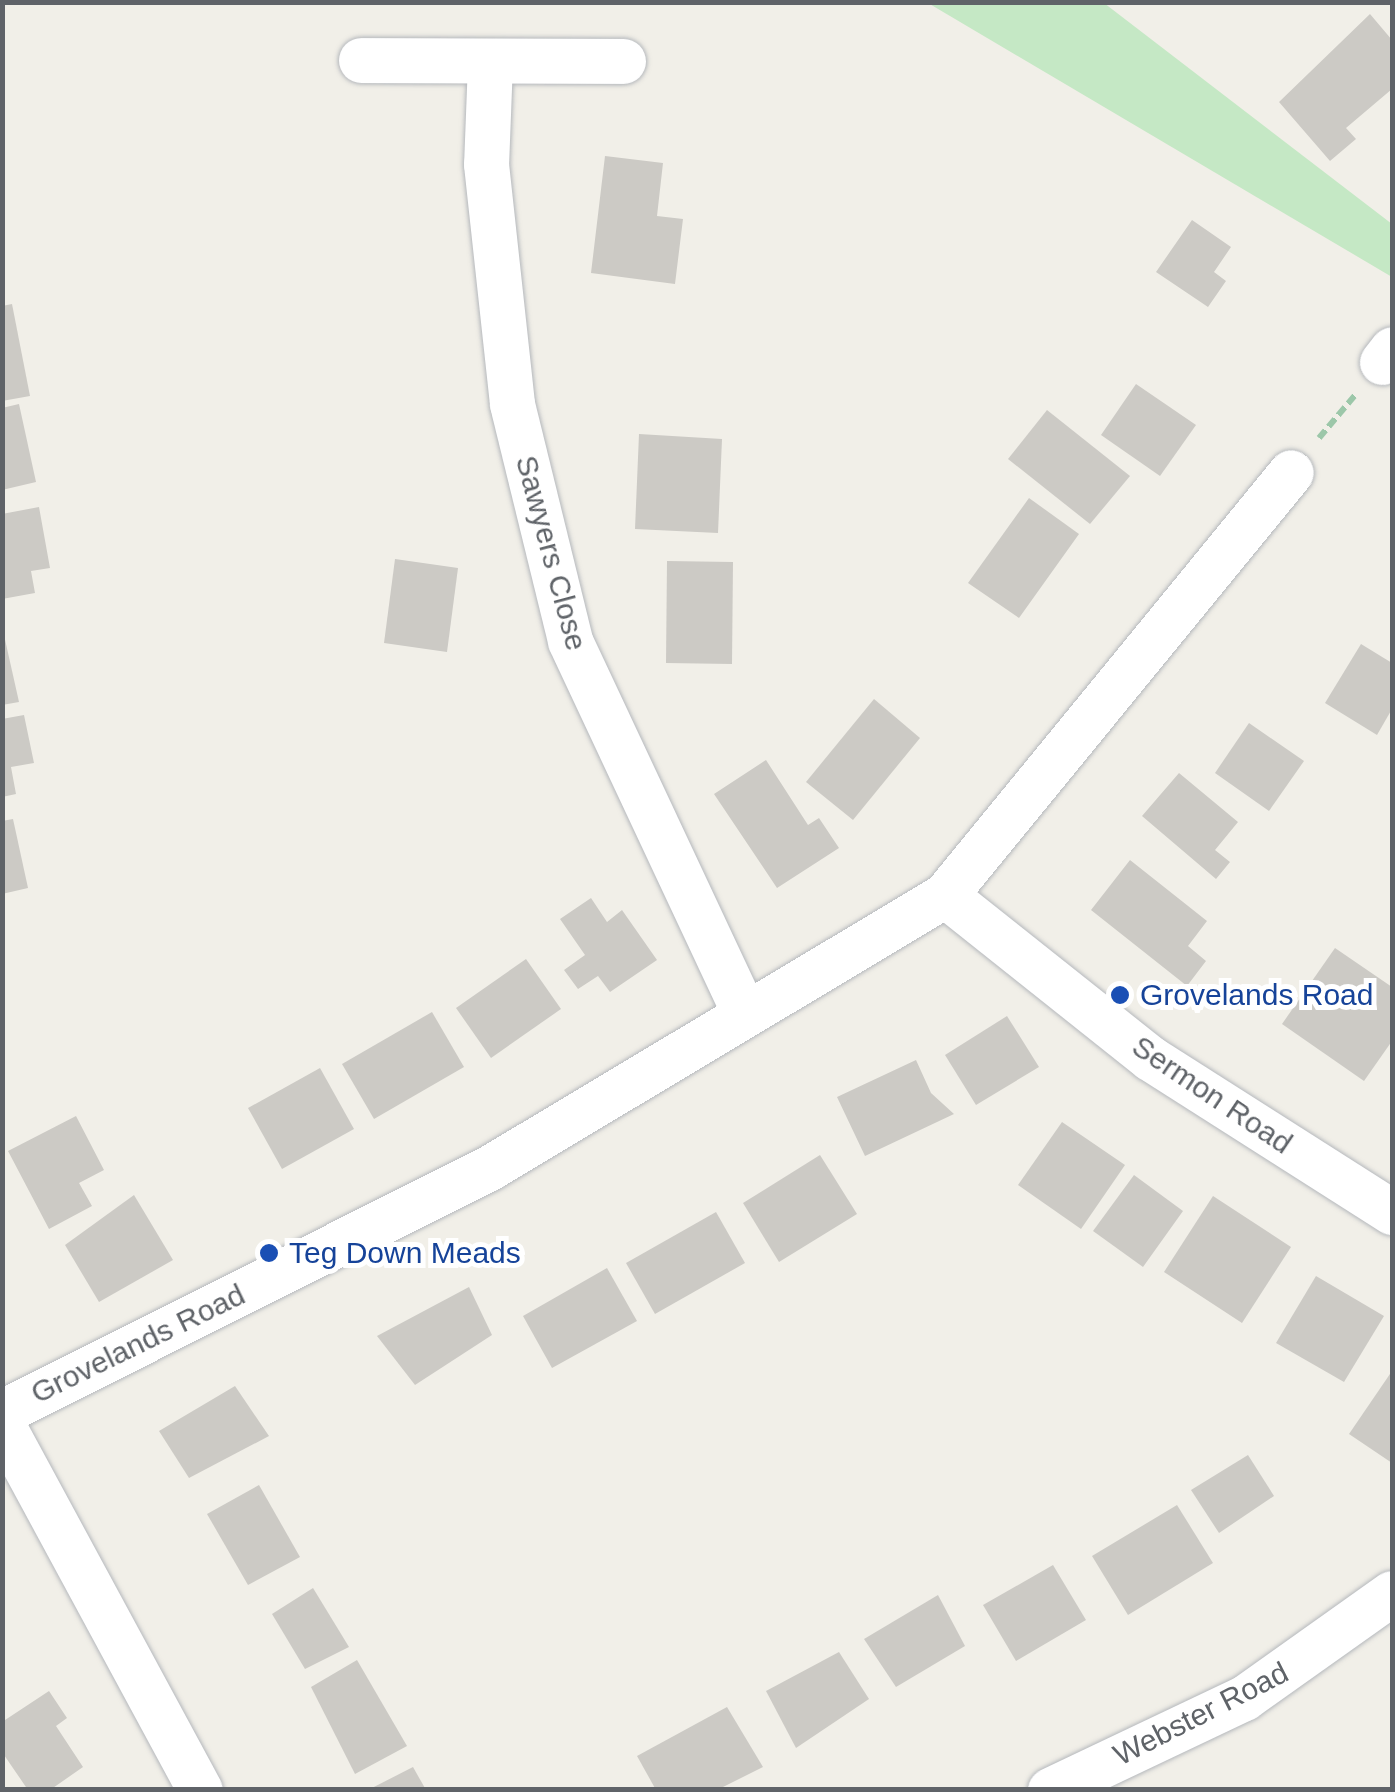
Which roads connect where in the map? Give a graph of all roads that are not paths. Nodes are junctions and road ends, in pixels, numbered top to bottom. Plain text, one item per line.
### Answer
1 (361, 60) dead end
2 (490, 62) junction
3 (623, 62) dead end
4 (1291, 472) road end
5 (944, 895) junction
6 (744, 1012) junction
7 (1392, 1212) edge
8 (2, 1412) edge
9 (2, 1424) edge
10 (1392, 1593) edge
11 (200, 1790) edge
12 (1050, 1790) edge

1 - 2 street
2 - 3 street
2 - 6 street, Sawyers Close
4 - 5 street, Grovelands Road
5 - 6 street, Grovelands Road
5 - 7 street, Sermon Road
6 - 8 street, Grovelands Road
9 - 11 street
10 - 12 street, Webster Road

